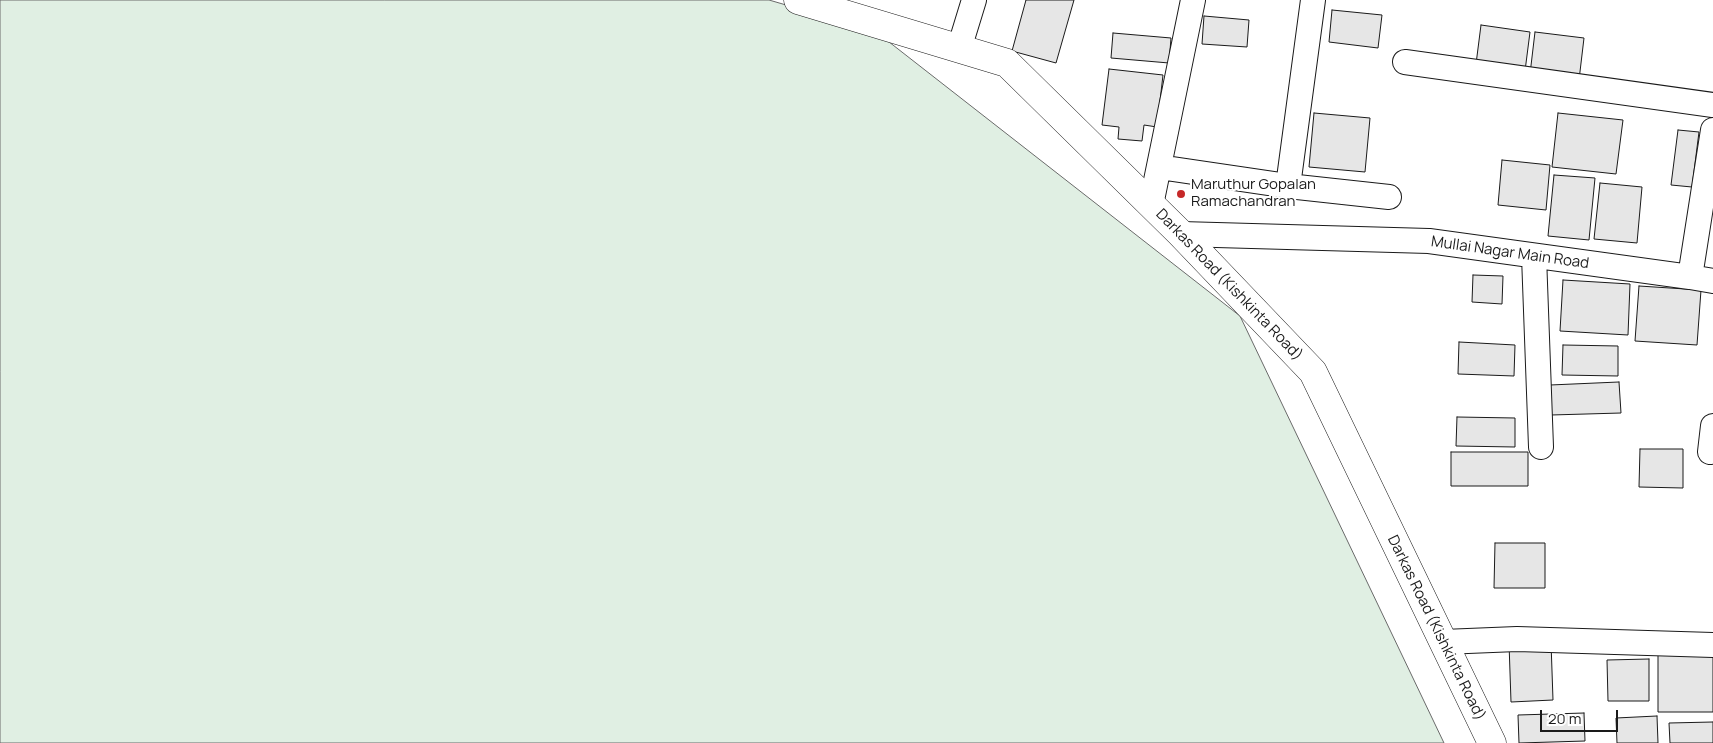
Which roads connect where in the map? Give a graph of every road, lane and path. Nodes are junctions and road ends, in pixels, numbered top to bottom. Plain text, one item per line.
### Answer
1 (798, 0) edge
2 (974, 0) edge
3 (1193, 0) edge
4 (1312, 0) edge
5 (959, 49) junction
6 (1404, 62) dead end
7 (1713, 105) edge
8 (1713, 130) edge
9 (1159, 167) junction
10 (1288, 186) junction
11 (1389, 197) dead end
12 (1152, 206) junction
13 (1181, 234) junction
14 (1534, 256) junction
15 (1690, 277) junction
16 (1713, 281) edge
17 (1713, 426) edge
18 (1540, 447) dead end
19 (1710, 452) dead end
20 (1443, 642) junction
21 (1713, 645) edge
22 (1492, 743) edge

1 - 5 main road, Darkas Road (Kishkinta Road)
2 - 5 street
3 - 9 street
4 - 10 street
5 - 12 main road, Darkas Road (Kishkinta Road)
6 - 7 street
8 - 15 street
9 - 10 street
9 - 12 street
10 - 11 street
12 - 13 main road, Darkas Road (Kishkinta Road)
13 - 14 street, Mullai Nagar Main Road
13 - 20 main road, Darkas Road (Kishkinta Road)
14 - 15 street, Mullai Nagar Main Road
14 - 18 street
15 - 16 street, Mullai Nagar Main Road
17 - 19 street
20 - 21 street
20 - 22 main road, Darkas Road (Kishkinta Road)

